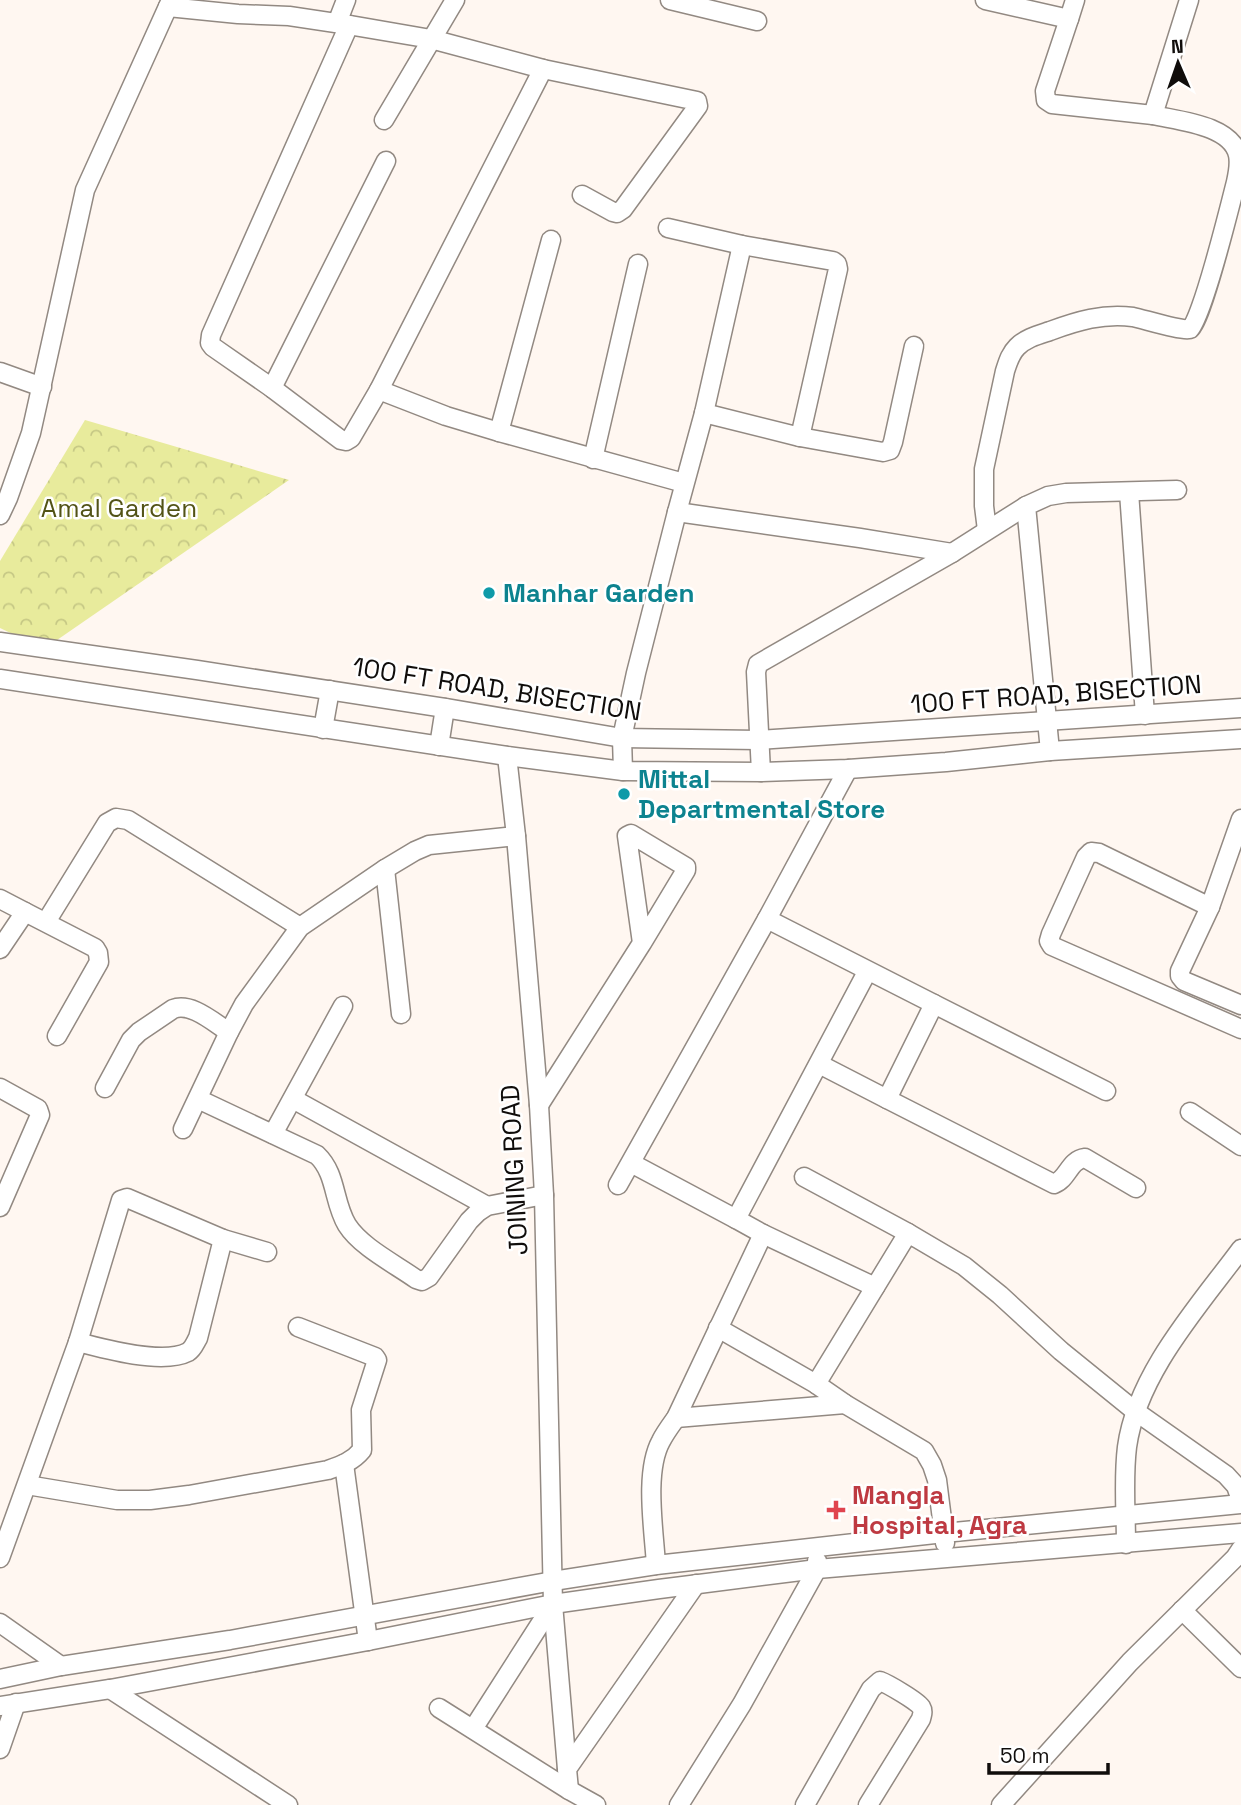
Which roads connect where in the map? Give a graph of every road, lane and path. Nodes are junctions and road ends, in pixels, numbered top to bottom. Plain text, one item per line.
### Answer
1 (346, 0) edge
2 (456, 0) edge
3 (670, 0) edge
4 (985, 0) edge
5 (1074, 0) edge
6 (1189, 0) edge
7 (169, 3) edge
8 (286, 8) edge
9 (1069, 19) junction
10 (757, 21) dead end
11 (343, 24) junction
12 (431, 39) junction
13 (543, 69) junction
14 (1153, 114) junction
15 (384, 120) dead end
16 (386, 161) dead end
17 (582, 195) dead end
18 (668, 228) dead end
19 (551, 240) dead end
20 (742, 245) junction
21 (638, 264) dead end
22 (914, 346) dead end
23 (0, 372) edge
24 (41, 387) junction
25 (272, 388) junction
26 (379, 390) junction
27 (704, 413) junction
28 (499, 432) junction
29 (800, 437) junction
30 (593, 459) junction
31 (684, 483) junction
32 (1177, 490) dead end
33 (1129, 492) junction
34 (1027, 506) junction
35 (677, 512) junction
36 (0, 515) edge
37 (987, 530) junction
38 (952, 553) junction
39 (0, 642) edge
40 (0, 679) edge
41 (330, 690) junction
42 (445, 708) junction
43 (1241, 712) edge
44 (1145, 715) junction
45 (1047, 720) junction
46 (323, 729) junction
47 (622, 738) junction
48 (1241, 739) edge
49 (758, 740) junction
50 (439, 746) junction
51 (1050, 751) junction
52 (508, 756) junction
53 (848, 769) junction
54 (623, 771) junction
55 (761, 772) junction
56 (1241, 819) edge
57 (516, 836) junction
58 (385, 869) junction
59 (0, 899) edge
60 (1210, 907) junction
61 (25, 912) junction
62 (767, 919) junction
63 (46, 922) junction
64 (300, 926) junction
65 (642, 943) junction
66 (0, 949) edge
67 (867, 971) junction
68 (934, 1004) junction
69 (343, 1006) dead end
70 (1241, 1006) edge
71 (401, 1014) dead end
72 (1241, 1029) edge
73 (229, 1032) junction
74 (57, 1036) dead end
75 (819, 1064) junction
76 (0, 1088) edge
77 (105, 1088) dead end
78 (1107, 1091) dead end
79 (887, 1098) junction
80 (198, 1099) junction
81 (293, 1099) junction
82 (539, 1105) junction
83 (1190, 1112) dead end
84 (183, 1129) dead end
85 (273, 1135) junction
86 (1241, 1146) edge
87 (631, 1163) junction
88 (804, 1177) dead end
89 (618, 1185) dead end
90 (1136, 1188) dead end
91 (544, 1195) junction
92 (487, 1206) junction
93 (0, 1207) edge
94 (736, 1219) junction
95 (908, 1233) junction
96 (764, 1234) junction
97 (223, 1239) junction
98 (1241, 1249) edge
99 (267, 1252) dead end
100 (875, 1287) junction
101 (298, 1327) dead end
102 (718, 1328) junction
103 (78, 1342) junction
104 (816, 1384) junction
105 (845, 1404) junction
106 (1135, 1411) junction
107 (676, 1418) junction
108 (344, 1464) junction
109 (27, 1485) junction
110 (1241, 1502) edge
111 (1126, 1514) junction
112 (944, 1533) junction
113 (1241, 1533) edge
114 (1126, 1544) junction
115 (818, 1547) junction
116 (1241, 1549) edge
117 (0, 1558) edge
118 (947, 1558) junction
119 (656, 1565) junction
120 (817, 1569) junction
121 (553, 1581) junction
122 (696, 1584) junction
123 (553, 1604) junction
124 (1182, 1610) junction
125 (364, 1615) junction
126 (0, 1623) edge
127 (368, 1641) junction
128 (136, 1654) junction
129 (61, 1666) junction
130 (1241, 1668) edge
131 (32, 1673) junction
132 (0, 1679) edge
133 (143, 1682) junction
134 (110, 1689) junction
135 (37, 1700) junction
136 (8, 1705) edge
137 (439, 1708) dead end
138 (473, 1729) junction
139 (0, 1749) edge
140 (567, 1769) junction
141 (569, 1790) junction
142 (288, 1805) edge
143 (596, 1805) edge
144 (679, 1805) edge
145 (805, 1805) edge
146 (868, 1805) edge
147 (1001, 1805) edge

1 - 11 street
2 - 12 street
3 - 10 street
4 - 9 street
5 - 9 street
6 - 14 street
7 - 8 street
7 - 24 street
8 - 11 street
9 - 14 street
11 - 12 street
11 - 25 street
12 - 13 street
12 - 15 street
13 - 17 street
13 - 26 street
14 - 37 street
16 - 25 street
18 - 20 street
19 - 28 street
20 - 27 street
20 - 29 street
21 - 30 street
22 - 29 street
23 - 24 street
24 - 36 street
25 - 26 street
26 - 28 street
27 - 29 street
27 - 31 street
28 - 30 street
30 - 31 street
31 - 35 street
32 - 33 street
33 - 34 street
33 - 44 street
34 - 37 street
34 - 45 street
35 - 38 street
35 - 47 street
37 - 38 street
38 - 49 street
39 - 41 street, 100 FT ROAD, BISECTION
40 - 46 street
41 - 42 street, 100 FT ROAD, BISECTION
41 - 46 street
42 - 47 street, 100 FT ROAD, BISECTION
42 - 50 street
43 - 44 street, 100 FT ROAD, BISECTION
44 - 45 street, 100 FT ROAD, BISECTION
45 - 49 street, 100 FT ROAD, BISECTION
45 - 51 street
46 - 50 street
47 - 49 street, 100 FT ROAD, BISECTION
47 - 54 street
48 - 51 street
49 - 55 street
50 - 52 street
51 - 53 street
52 - 54 street
52 - 57 street, JOINING ROAD
53 - 55 street
53 - 62 street
54 - 55 street
56 - 60 street
57 - 58 street
57 - 82 street, JOINING ROAD
58 - 64 street
58 - 71 street
59 - 61 street
60 - 70 street
60 - 72 street
61 - 63 street
61 - 66 street
62 - 67 street
62 - 87 street
63 - 64 street
63 - 74 street
64 - 73 street
65 - 65 street
65 - 82 street
67 - 68 street
67 - 75 street
68 - 78 street
68 - 79 street
69 - 81 street
73 - 77 street
73 - 80 street
75 - 79 street
75 - 94 street
76 - 93 street
79 - 90 street
80 - 84 street
80 - 85 street
81 - 85 street
81 - 92 street
82 - 91 street, JOINING ROAD
83 - 86 street
85 - 92 street
87 - 89 street
87 - 94 street
88 - 95 street
91 - 92 street
91 - 121 street, JOINING ROAD
94 - 96 street
95 - 100 street
95 - 106 street
96 - 100 street
96 - 102 street
97 - 99 street
97 - 103 street
97 - 103 street
98 - 106 street
100 - 104 street
101 - 108 street
102 - 104 street
102 - 107 street
103 - 109 street
104 - 105 street
105 - 107 street
105 - 112 street
106 - 110 street
106 - 111 street
107 - 119 street
108 - 109 street
108 - 125 street
109 - 117 street
110 - 111 street
111 - 112 street
111 - 114 street
112 - 115 street
112 - 118 street
113 - 114 street
114 - 118 street
115 - 119 street
115 - 120 street
116 - 124 street
118 - 120 street
119 - 121 street
120 - 122 street
120 - 144 street
121 - 123 street, JOINING ROAD
121 - 125 street
122 - 123 street
122 - 140 street
123 - 127 street
123 - 138 street
123 - 140 street, JOINING ROAD
124 - 130 street
124 - 147 street
125 - 127 street
125 - 128 street
126 - 129 street
127 - 133 street
128 - 129 street
128 - 133 street
129 - 131 street
131 - 132 street
131 - 135 street
133 - 134 street
134 - 135 street
134 - 142 street
135 - 136 street
136 - 139 street
137 - 138 street
138 - 141 street
140 - 141 street, JOINING ROAD
141 - 143 street
145 - 146 street

